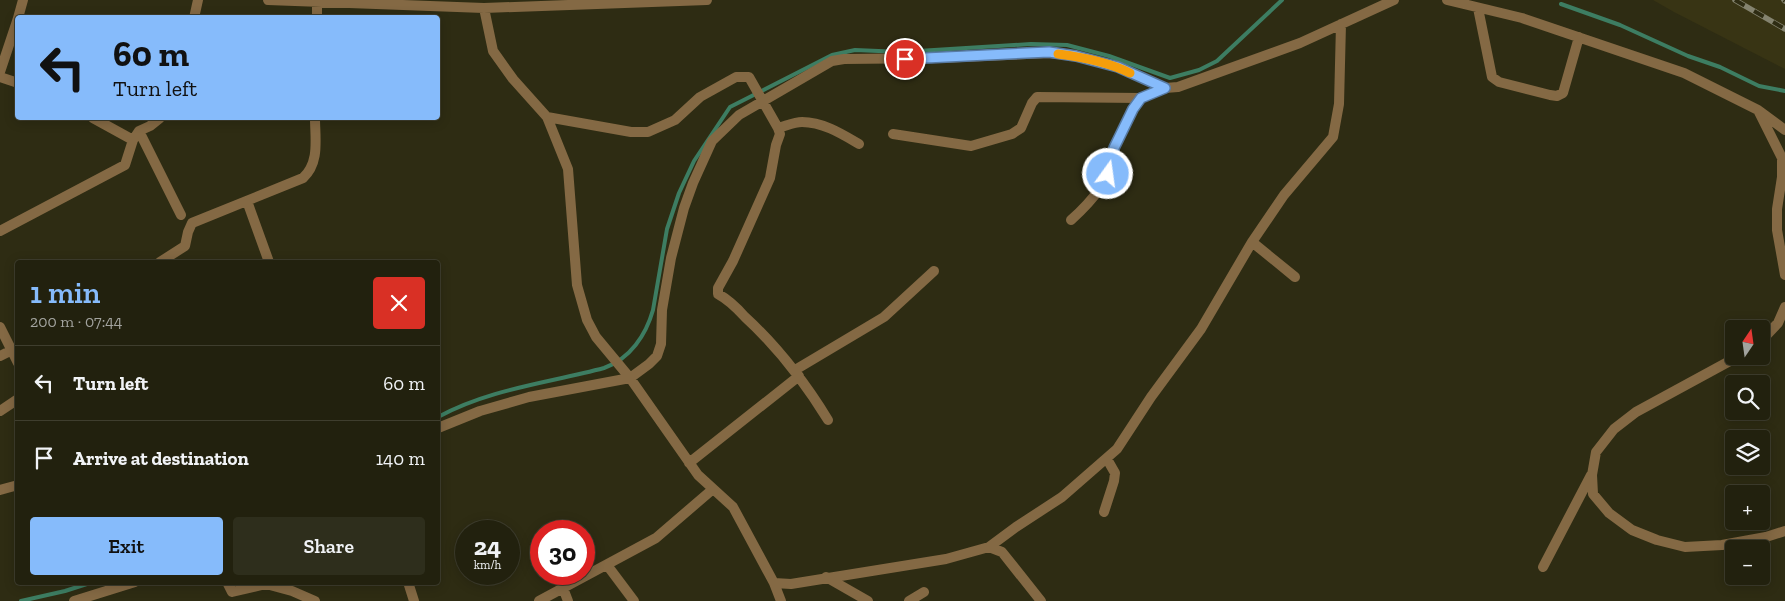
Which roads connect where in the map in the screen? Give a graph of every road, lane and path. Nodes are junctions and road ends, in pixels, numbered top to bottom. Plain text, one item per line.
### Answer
1 (23, 0) edge
2 (198, 0) edge
3 (268, 0) edge
4 (707, 0) edge
5 (1394, 0) edge
6 (1447, 0) edge
7 (317, 2) junction
8 (463, 4) edge
9 (484, 8) junction
10 (1478, 8) junction
11 (19, 15) edge
12 (195, 15) edge
13 (317, 15) edge
14 (1342, 24) junction
15 (15, 27) edge
16 (1579, 38) junction
17 (0, 72) edge
18 (0, 77) edge
19 (15, 82) edge
20 (1165, 88) junction
21 (1141, 98) junction
22 (762, 99) junction
23 (1758, 110) junction
24 (547, 117) junction
25 (98, 120) edge
26 (158, 120) edge
27 (315, 120) edge
28 (778, 128) junction
29 (1785, 130) edge
30 (894, 134) dead end
31 (136, 136) junction
32 (859, 144) dead end
33 (247, 201) junction
34 (181, 215) dead end
35 (1071, 220) dead end
36 (0, 231) edge
37 (1252, 242) junction
38 (163, 260) edge
39 (268, 260) edge
40 (934, 271) dead end
41 (1785, 275) edge
42 (1295, 277) dead end
43 (1785, 307) edge
44 (0, 327) edge
45 (1770, 331) edge
46 (14, 349) edge
47 (0, 356) edge
48 (1725, 364) edge
49 (797, 373) junction
50 (630, 378) junction
51 (15, 401) edge
52 (0, 411) edge
53 (828, 420) dead end
54 (440, 427) edge
55 (1107, 458) junction
56 (689, 463) junction
57 (1592, 474) junction
58 (15, 486) edge
59 (713, 489) junction
60 (0, 490) edge
61 (1104, 512) dead end
62 (1785, 531) edge
63 (989, 547) junction
64 (607, 565) junction
65 (1543, 567) dead end
66 (826, 577) junction
67 (774, 583) junction
68 (125, 585) edge
69 (228, 585) edge
70 (262, 585) edge
71 (282, 585) edge
72 (408, 585) edge
73 (563, 588) junction
74 (924, 592) dead end
75 (782, 600) edge
76 (74, 601) edge
77 (315, 601) edge
78 (411, 601) edge
79 (539, 601) edge
80 (568, 601) edge
81 (634, 601) edge
82 (868, 601) edge
83 (909, 601) edge
84 (1041, 601) edge

1 - 11 street
2 - 12 street
3 - 7 street
4 - 9 street
5 - 14 street
6 - 10 street
7 - 8 street
7 - 13 street
8 - 9 street
9 - 24 street
10 - 16 street
10 - 16 street
14 - 20 street
14 - 37 street
15 - 17 street
16 - 23 street
18 - 19 street
20 - 21 street
20 - 22 street
21 - 30 street
21 - 35 street
22 - 24 street
22 - 28 street
22 - 50 street
23 - 29 street
23 - 41 street
24 - 50 street
25 - 31 street
26 - 31 street
27 - 33 street
28 - 32 street
28 - 49 street
31 - 34 street
31 - 36 street
33 - 38 street
33 - 39 street
37 - 42 street
37 - 55 street
40 - 49 street
43 - 45 street
44 - 46 street
46 - 47 street
48 - 57 street
49 - 53 street
49 - 56 street
50 - 54 street
50 - 56 street
51 - 52 street
55 - 61 street
55 - 63 street
56 - 59 street
57 - 62 street
57 - 65 street
58 - 60 street
59 - 64 street
59 - 67 street
63 - 66 street
63 - 84 street
64 - 73 street
64 - 81 street
66 - 67 street
66 - 82 street
67 - 75 street
68 - 76 street
69 - 70 street
71 - 77 street
72 - 78 street
73 - 79 street
73 - 80 street
74 - 83 street

